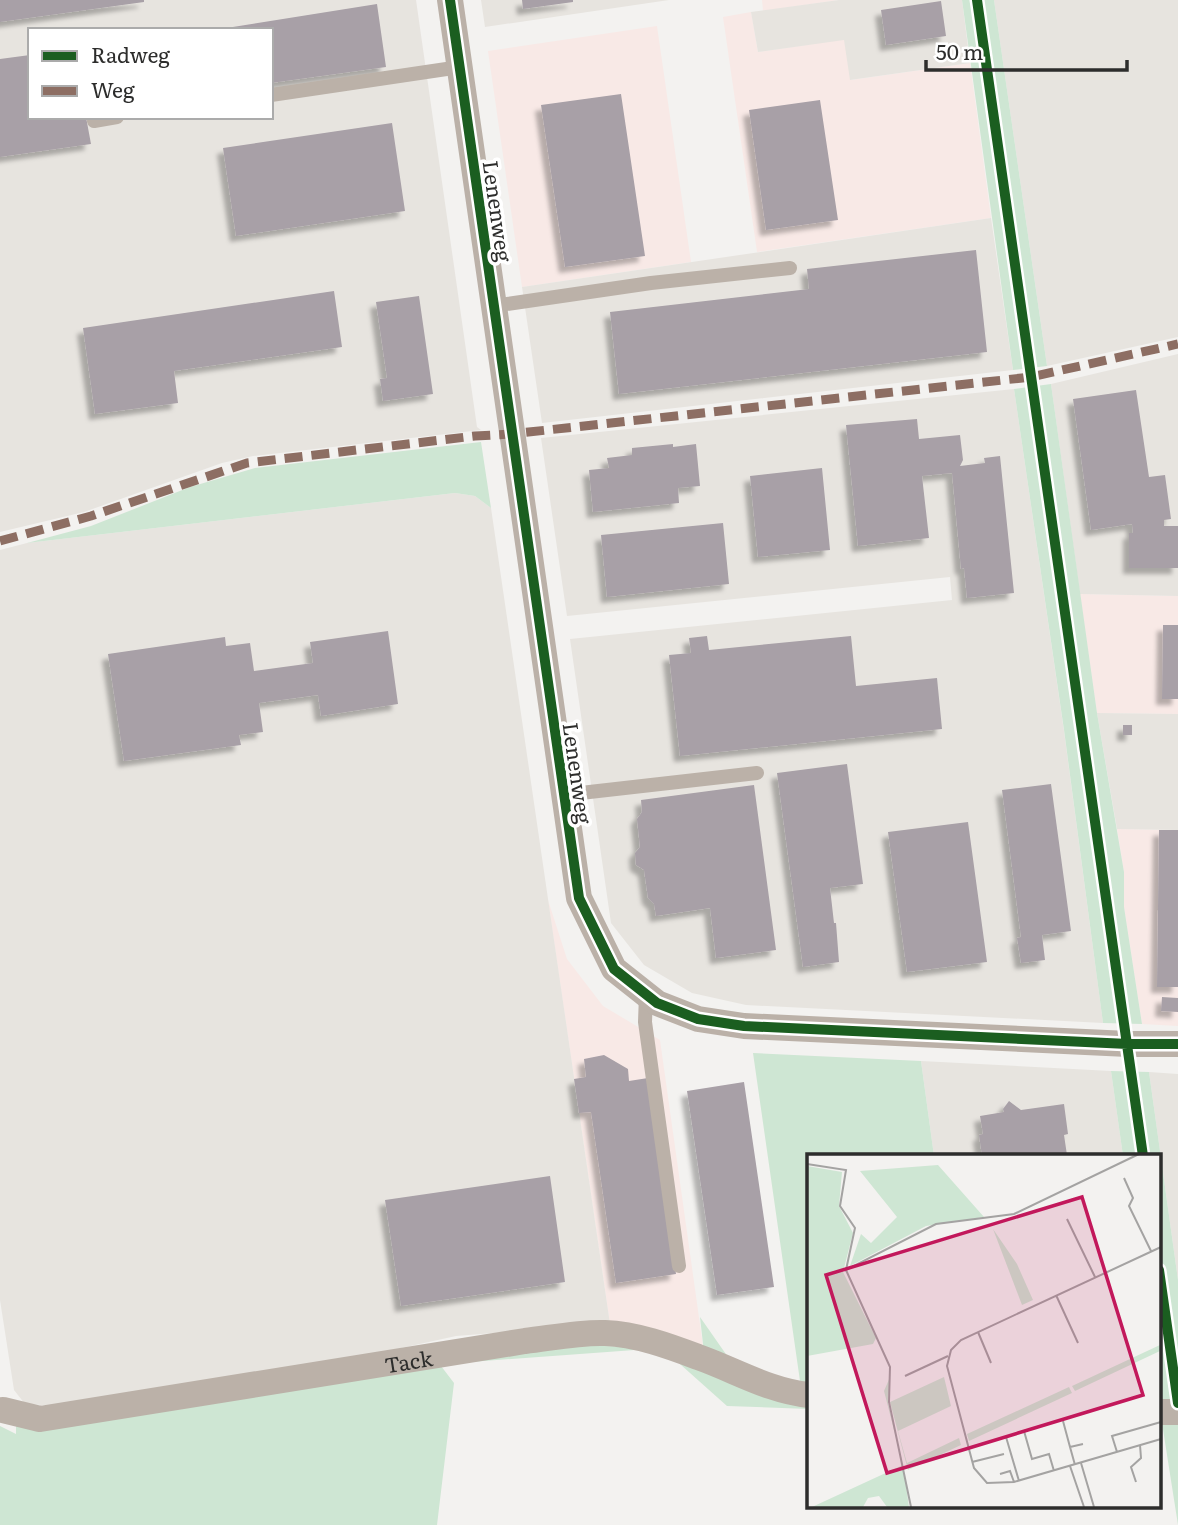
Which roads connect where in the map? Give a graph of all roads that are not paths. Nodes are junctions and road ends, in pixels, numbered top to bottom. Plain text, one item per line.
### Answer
1 (450, 0) edge
2 (460, 67) junction
3 (273, 95) edge
4 (106, 119) edge
5 (94, 121) dead end
6 (790, 268) dead end
7 (493, 306) junction
8 (757, 773) dead end
9 (563, 794) junction
10 (646, 995) junction
11 (1178, 1044) edge
12 (679, 1266) dead end
13 (807, 1395) edge
14 (1, 1404) edge
15 (1160, 1412) edge
16 (1178, 1412) edge

1 - 2 street, Lenenweg
2 - 3 lane
2 - 7 street, Lenenweg
4 - 5 lane
6 - 7 lane
7 - 9 street, Lenenweg
8 - 9 lane
9 - 10 street, Lenenweg
10 - 11 street, Lenenweg
10 - 12 lane
13 - 14 street, Tack
15 - 16 street

